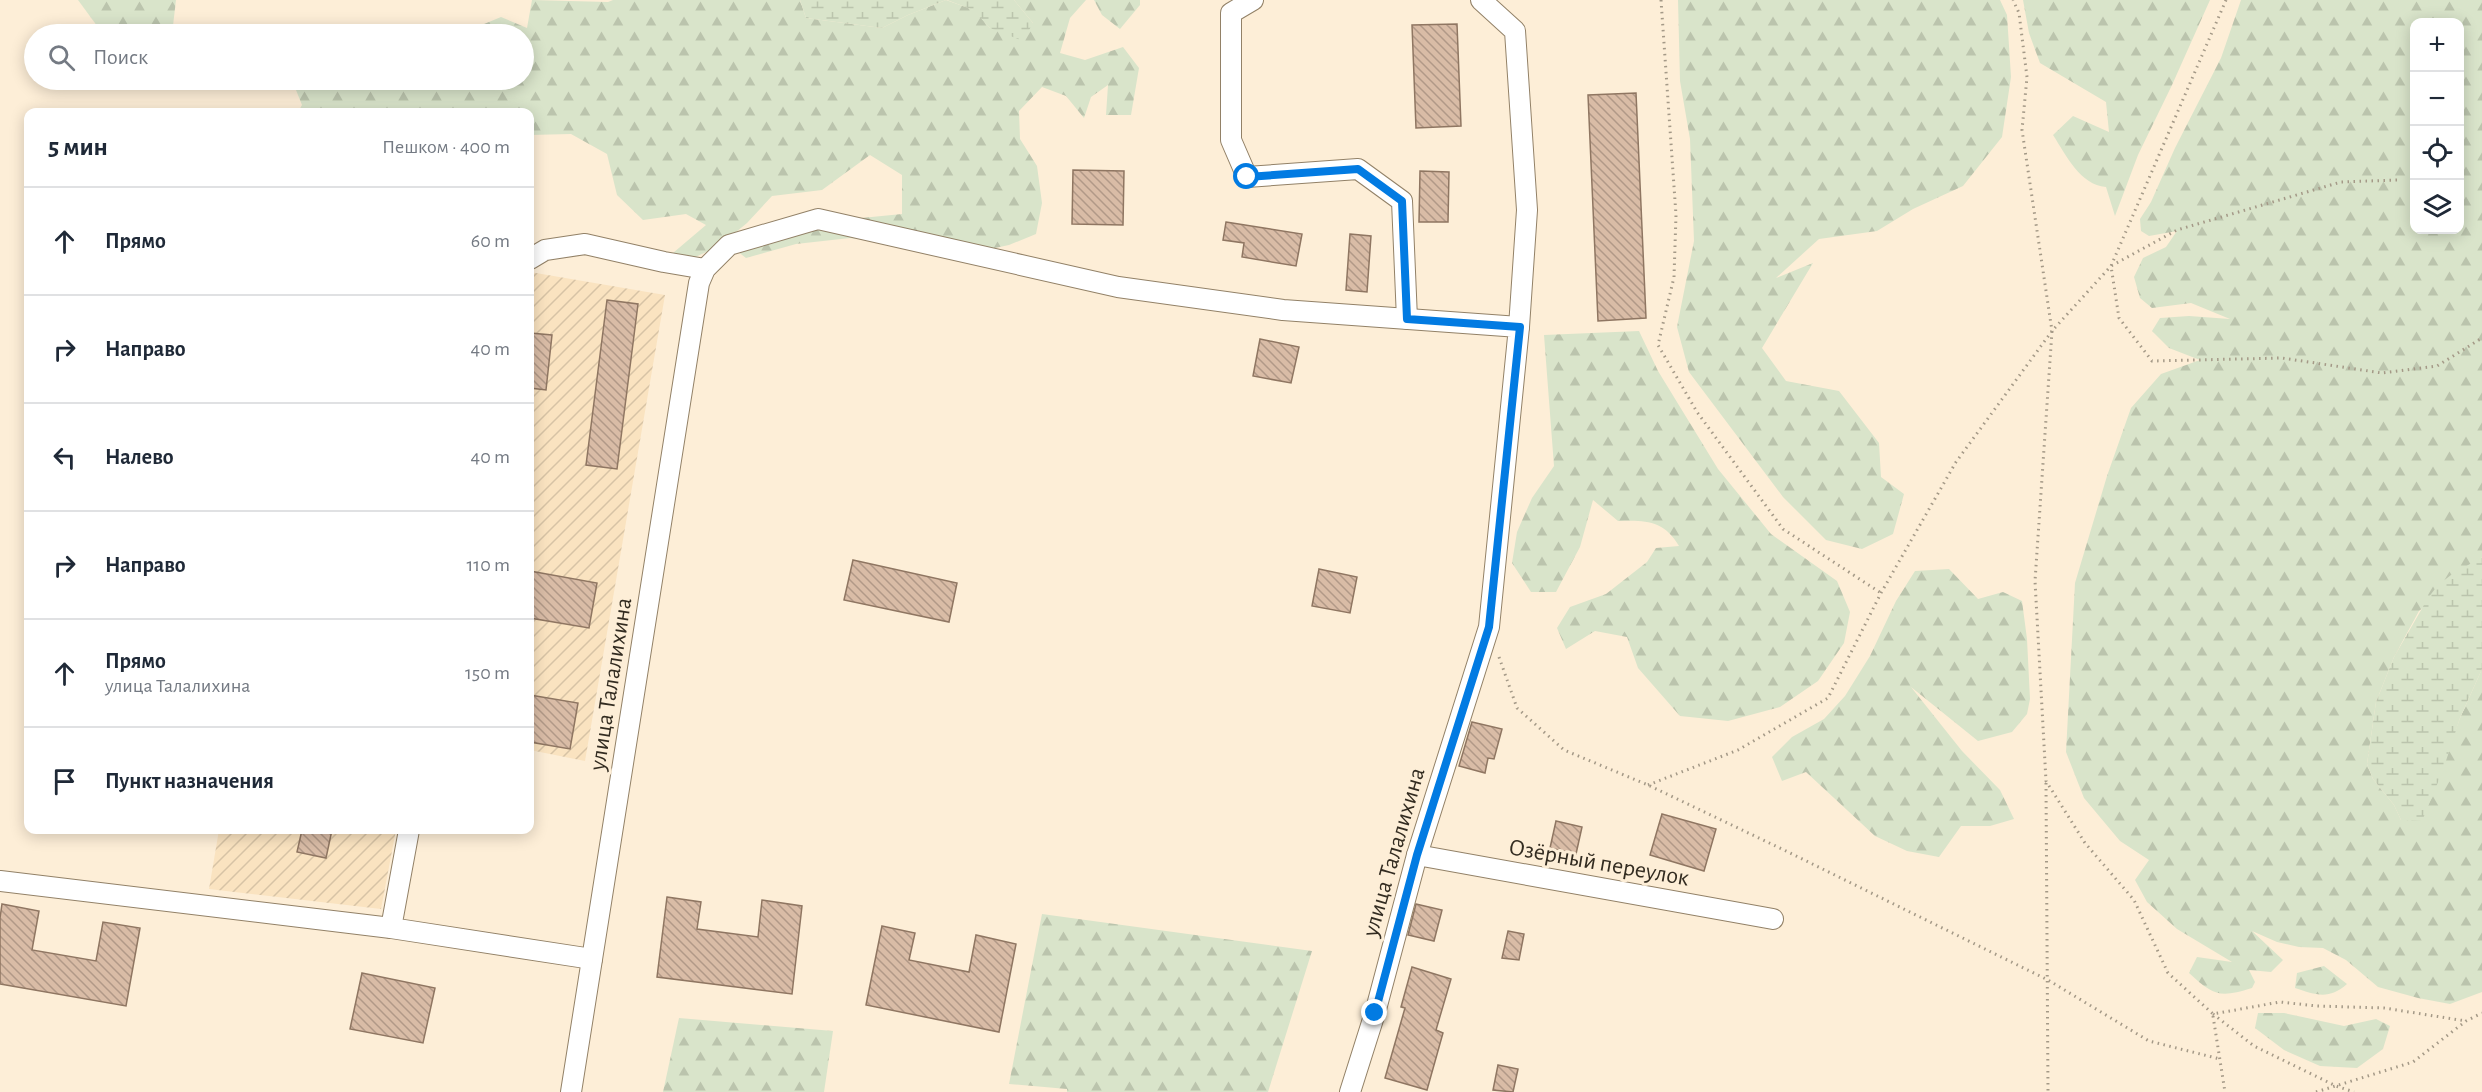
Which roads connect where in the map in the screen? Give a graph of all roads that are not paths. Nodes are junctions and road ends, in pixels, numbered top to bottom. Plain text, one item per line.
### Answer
1 (1253, 0) edge
2 (1482, 0) edge
3 (534, 257) edge
4 (702, 276) junction
5 (1407, 319) junction
6 (1520, 327) junction
7 (408, 834) edge
8 (1417, 855) junction
9 (0, 881) edge
10 (1773, 919) dead end
11 (391, 928) junction
12 (592, 959) junction
13 (571, 1092) edge
14 (1350, 1092) edge

1 - 5 street
2 - 6 street, улица Талалихина
3 - 4 street
4 - 5 street
4 - 12 street, улица Талалихина
5 - 6 street
6 - 8 street, улица Талалихина
7 - 11 street
8 - 10 street, Озёрный переулок
8 - 14 street, улица Талалихина
9 - 11 street
11 - 12 street
12 - 13 street, улица Талалихина

